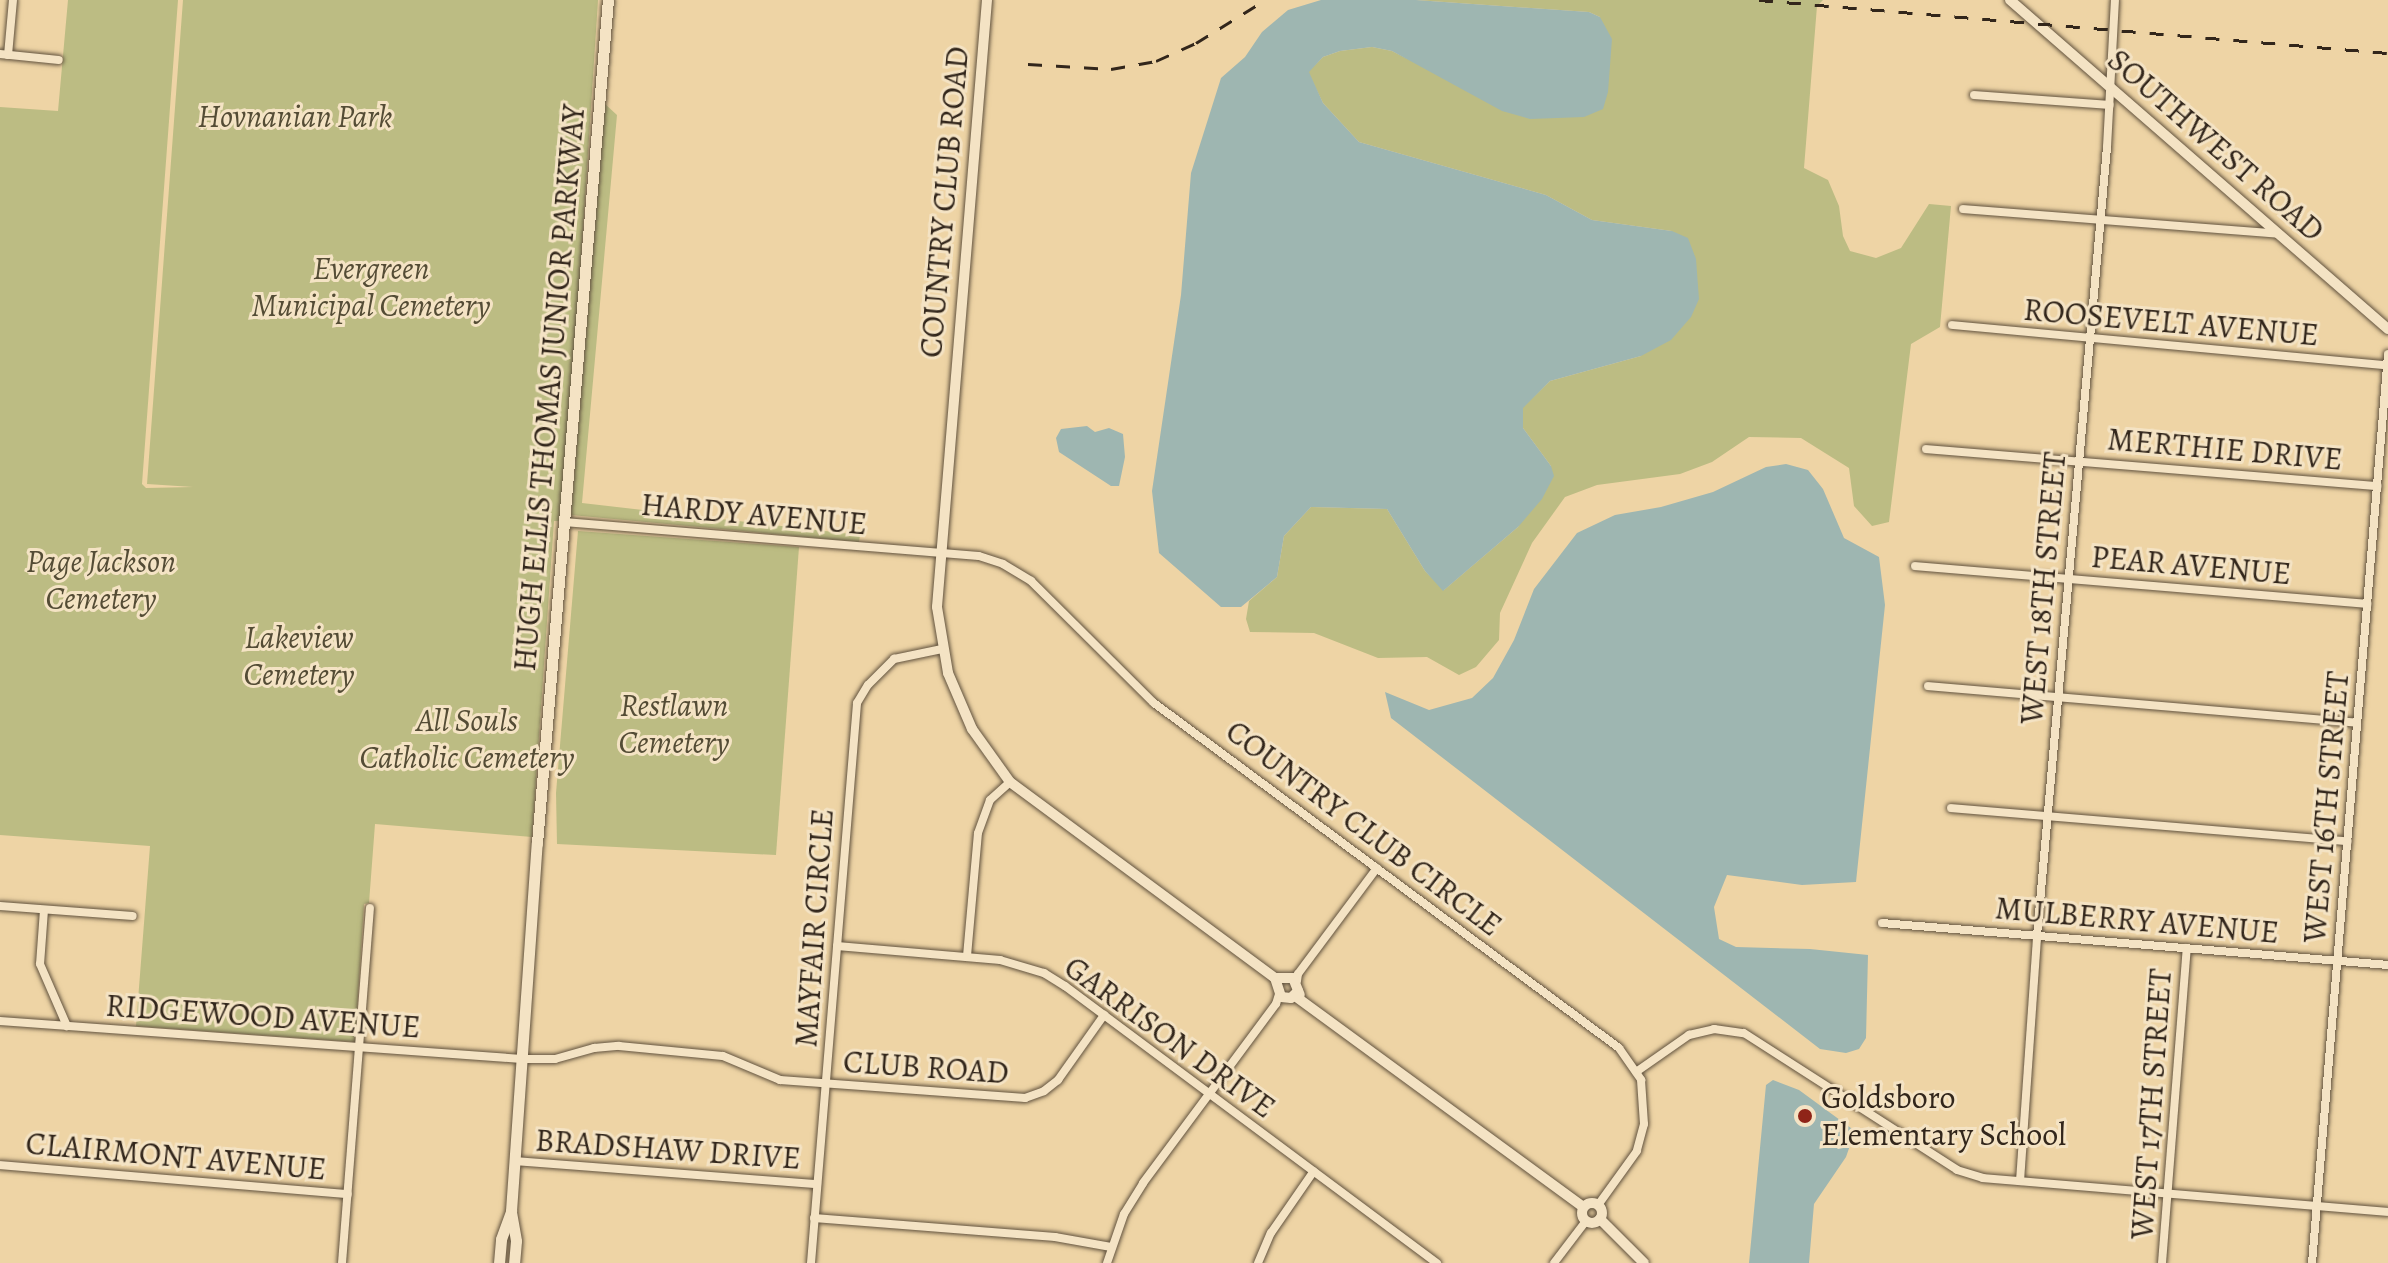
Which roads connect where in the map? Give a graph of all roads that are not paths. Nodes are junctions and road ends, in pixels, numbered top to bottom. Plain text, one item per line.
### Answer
1 (13, 0) edge
2 (608, 0) edge
3 (987, 0) edge
4 (2010, 0) edge
5 (2115, 0) edge
6 (4, 54) edge
7 (59, 60) dead end
8 (2110, 87) junction
9 (1974, 95) dead end
10 (2110, 105) junction
11 (1963, 209) dead end
12 (2099, 220) junction
13 (2279, 234) junction
14 (1952, 325) dead end
15 (2388, 329) edge
16 (2089, 339) junction
17 (2388, 354) edge
18 (2387, 365) edge
19 (1926, 449) dead end
20 (2078, 461) junction
21 (2377, 486) junction
22 (564, 522) junction
23 (940, 554) junction
24 (1915, 566) dead end
25 (2069, 579) junction
26 (2367, 604) junction
27 (942, 649) junction
28 (1928, 686) dead end
29 (2058, 698) junction
30 (2356, 723) junction
31 (1010, 782) junction
32 (1951, 808) dead end
33 (2047, 818) junction
34 (2348, 841) junction
35 (1377, 868) junction
36 (0, 906) edge
37 (370, 908) dead end
38 (44, 910) junction
39 (133, 916) dead end
40 (1882, 923) dead end
41 (2037, 936) junction
42 (837, 946) junction
43 (2187, 948) junction
44 (967, 956) junction
45 (2337, 961) junction
46 (2388, 965) edge
47 (1288, 988) junction
48 (1104, 1015) junction
49 (0, 1021) edge
50 (67, 1026) junction
51 (360, 1047) junction
52 (522, 1059) junction
53 (1636, 1072) junction
54 (826, 1083) junction
55 (1210, 1094) junction
56 (515, 1161) junction
57 (0, 1165) edge
58 (1314, 1171) junction
59 (2020, 1181) junction
60 (817, 1184) junction
61 (2169, 1192) junction
62 (348, 1194) junction
63 (1598, 1205) junction
64 (1583, 1207) junction
65 (2317, 1207) junction
66 (511, 1211) junction
67 (2388, 1212) edge
68 (814, 1218) junction
69 (1600, 1219) junction
70 (1586, 1221) junction
71 (1111, 1247) junction
72 (342, 1263) edge
73 (499, 1263) edge
74 (514, 1263) edge
75 (811, 1263) edge
76 (1107, 1263) edge
77 (1258, 1263) edge
78 (1437, 1263) edge
79 (1554, 1263) edge
80 (1644, 1263) edge
81 (2162, 1263) edge
82 (2312, 1263) edge

1 - 6 street
2 - 22 main road, HUGH ELLIS THOMAS JUNIOR PARKWAY
3 - 23 street, COUNTRY CLUB ROAD
4 - 8 street, SOUTHWEST ROAD
5 - 8 street, WEST 18TH STREET
6 - 7 street
8 - 10 street, WEST 18TH STREET
8 - 13 street, SOUTHWEST ROAD
9 - 10 street
10 - 12 street, WEST 18TH STREET
11 - 12 street
12 - 13 street
12 - 16 street, WEST 18TH STREET
13 - 15 street, SOUTHWEST ROAD
14 - 16 street, ROOSEVELT AVENUE
16 - 18 street, ROOSEVELT AVENUE
16 - 20 street, WEST 18TH STREET
17 - 18 street, WEST 16TH STREET
18 - 21 street, WEST 16TH STREET
19 - 20 street, MERTHIE DRIVE
20 - 21 street, MERTHIE DRIVE
20 - 25 street, WEST 18TH STREET
21 - 26 street, WEST 16TH STREET
22 - 23 street, HARDY AVENUE
22 - 52 main road, HUGH ELLIS THOMAS JUNIOR PARKWAY
23 - 27 street, COUNTRY CLUB ROAD
23 - 35 street, COUNTRY CLUB CIRCLE
24 - 25 street, PEAR AVENUE
25 - 26 street, PEAR AVENUE
25 - 29 street, WEST 18TH STREET
26 - 30 street, WEST 16TH STREET
27 - 31 street, COUNTRY CLUB ROAD
27 - 42 street, MAYFAIR CIRCLE
28 - 29 street
29 - 30 street
29 - 33 street, WEST 18TH STREET
30 - 34 street, WEST 16TH STREET
31 - 44 street
31 - 47 street, COUNTRY CLUB ROAD
32 - 33 street
33 - 34 street
33 - 41 street, WEST 18TH STREET
34 - 45 street, WEST 16TH STREET
35 - 47 street
35 - 53 street, COUNTRY CLUB CIRCLE
36 - 38 street
37 - 51 street
38 - 39 street
38 - 50 street
40 - 41 street, MULBERRY AVENUE
41 - 43 street, MULBERRY AVENUE
41 - 59 street, WEST 18TH STREET
42 - 44 street, GARRISON DRIVE
42 - 54 street, MAYFAIR CIRCLE
43 - 45 street, MULBERRY AVENUE
43 - 61 street, WEST 17TH STREET
44 - 48 street, GARRISON DRIVE
45 - 46 street, MULBERRY AVENUE
45 - 65 street, WEST 16TH STREET
47 - 55 street
47 - 64 street, COUNTRY CLUB ROAD
48 - 54 street, CLUB ROAD
48 - 55 street, GARRISON DRIVE
49 - 50 street, RIDGEWOOD AVENUE
50 - 51 street, RIDGEWOOD AVENUE
51 - 52 street, RIDGEWOOD AVENUE
51 - 62 street
52 - 54 street, CLUB ROAD
52 - 56 main road, HUGH ELLIS THOMAS JUNIOR PARKWAY
53 - 59 street
53 - 63 street, COUNTRY CLUB CIRCLE
54 - 60 street, MAYFAIR CIRCLE
55 - 58 street, GARRISON DRIVE
55 - 71 street
56 - 60 street, BRADSHAW DRIVE
56 - 66 main road, HUGH ELLIS THOMAS JUNIOR PARKWAY
57 - 62 street, CLAIRMONT AVENUE
58 - 77 street
58 - 78 street, GARRISON DRIVE
59 - 61 street
60 - 68 street, MAYFAIR CIRCLE
61 - 65 street
61 - 81 street, WEST 17TH STREET
62 - 72 street
63 - 64 street
63 - 69 street
64 - 70 street
65 - 67 street
65 - 82 street, WEST 16TH STREET
66 - 73 main road, HUGH ELLIS THOMAS JUNIOR PARKWAY
66 - 74 main road, HUGH ELLIS THOMAS JUNIOR PARKWAY
68 - 71 street, BRADSHAW DRIVE
68 - 75 street, MAYFAIR CIRCLE
69 - 70 street
69 - 80 street
70 - 79 street
71 - 76 street

